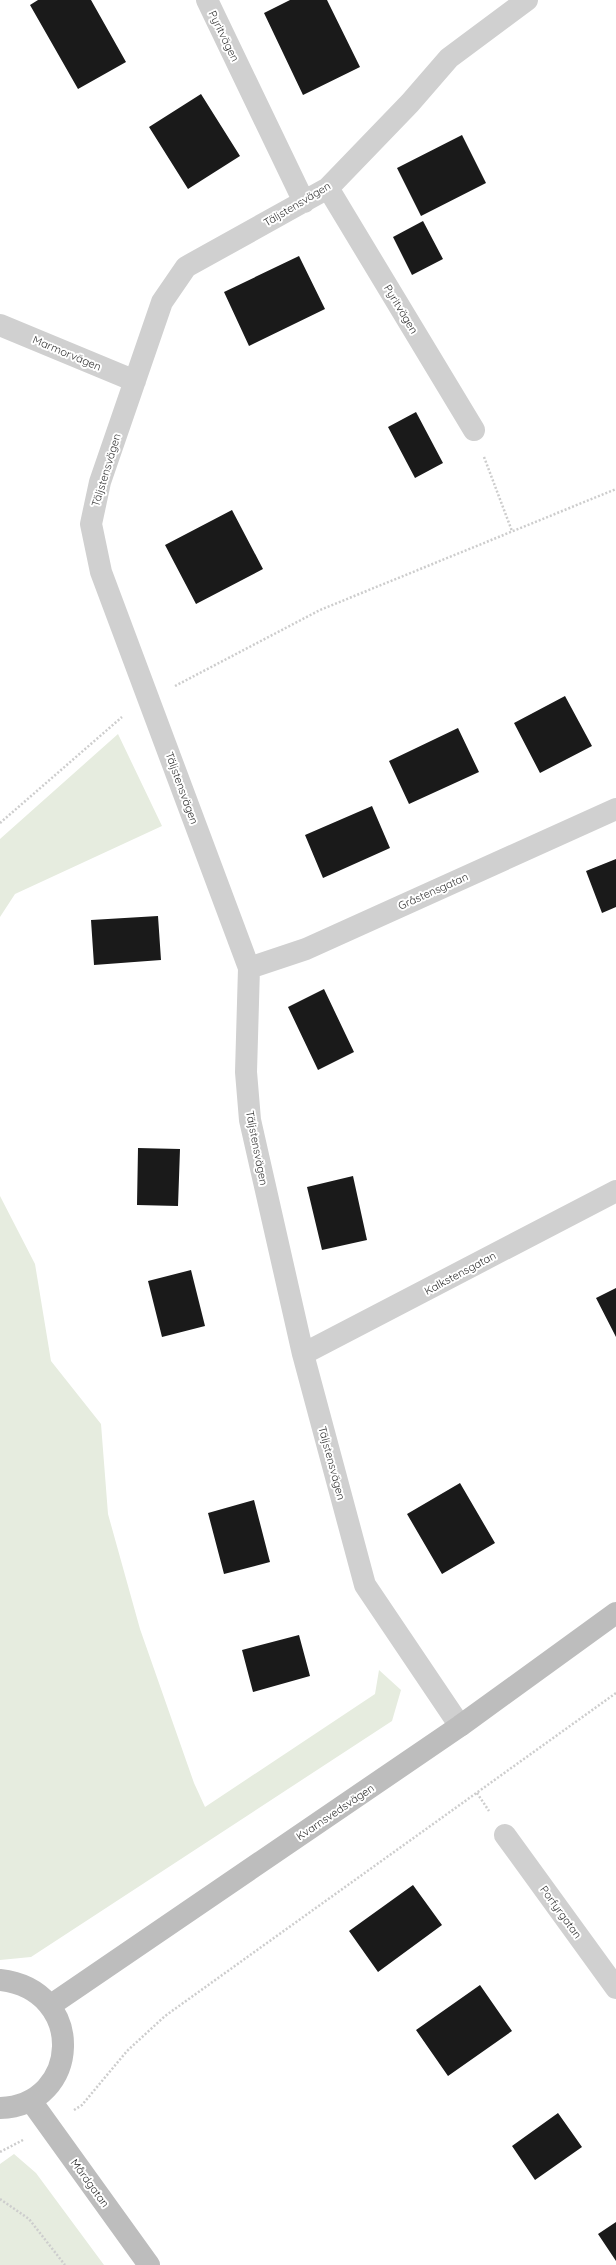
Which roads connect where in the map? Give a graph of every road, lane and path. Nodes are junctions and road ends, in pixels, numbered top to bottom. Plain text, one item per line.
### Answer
1 (207, 0) edge
2 (527, 0) edge
3 (328, 188) junction
4 (304, 202) junction
5 (0, 325) edge
6 (135, 381) junction
7 (474, 430) joint
8 (616, 489) edge
9 (512, 531) junction
10 (150, 700) junction
11 (616, 809) edge
12 (0, 823) edge
13 (249, 968) junction
14 (616, 1191) edge
15 (304, 1354) junction
16 (616, 1613) edge
17 (616, 1693) edge
18 (460, 1726) junction
19 (505, 1835) dead end
20 (0, 1980) edge
21 (616, 1988) edge
22 (51, 2006) junction
23 (31, 2101) junction
24 (0, 2108) edge
25 (49, 2126) junction
26 (0, 2152) edge
27 (0, 2198) edge
28 (65, 2265) edge
29 (149, 2265) edge

1 - 4 street, Pyritvägen
2 - 3 street, Täljstensvägen
3 - 4 street, Täljstensvägen
3 - 7 street, Pyritvägen
4 - 6 street, Täljstensvägen
5 - 6 street, Marmorvägen
6 - 10 street, Täljstensvägen
7 - 9 path
8 - 9 path
9 - 10 path
10 - 12 path
10 - 13 street, Täljstensvägen
11 - 13 street, Gråstensgatan
13 - 15 street, Täljstensvägen
14 - 15 street, Kalkstensgatan
15 - 18 street, Täljstensvägen
16 - 18 street, Kvarnsvedsvägen
17 - 25 path
18 - 22 street, Kvarnsvedsvägen
19 - 21 street, Porfyrgatan
20 - 22 street
22 - 23 street
23 - 24 street
23 - 25 street, Mårdgatan
25 - 26 path
25 - 29 street, Mårdgatan
27 - 28 path

